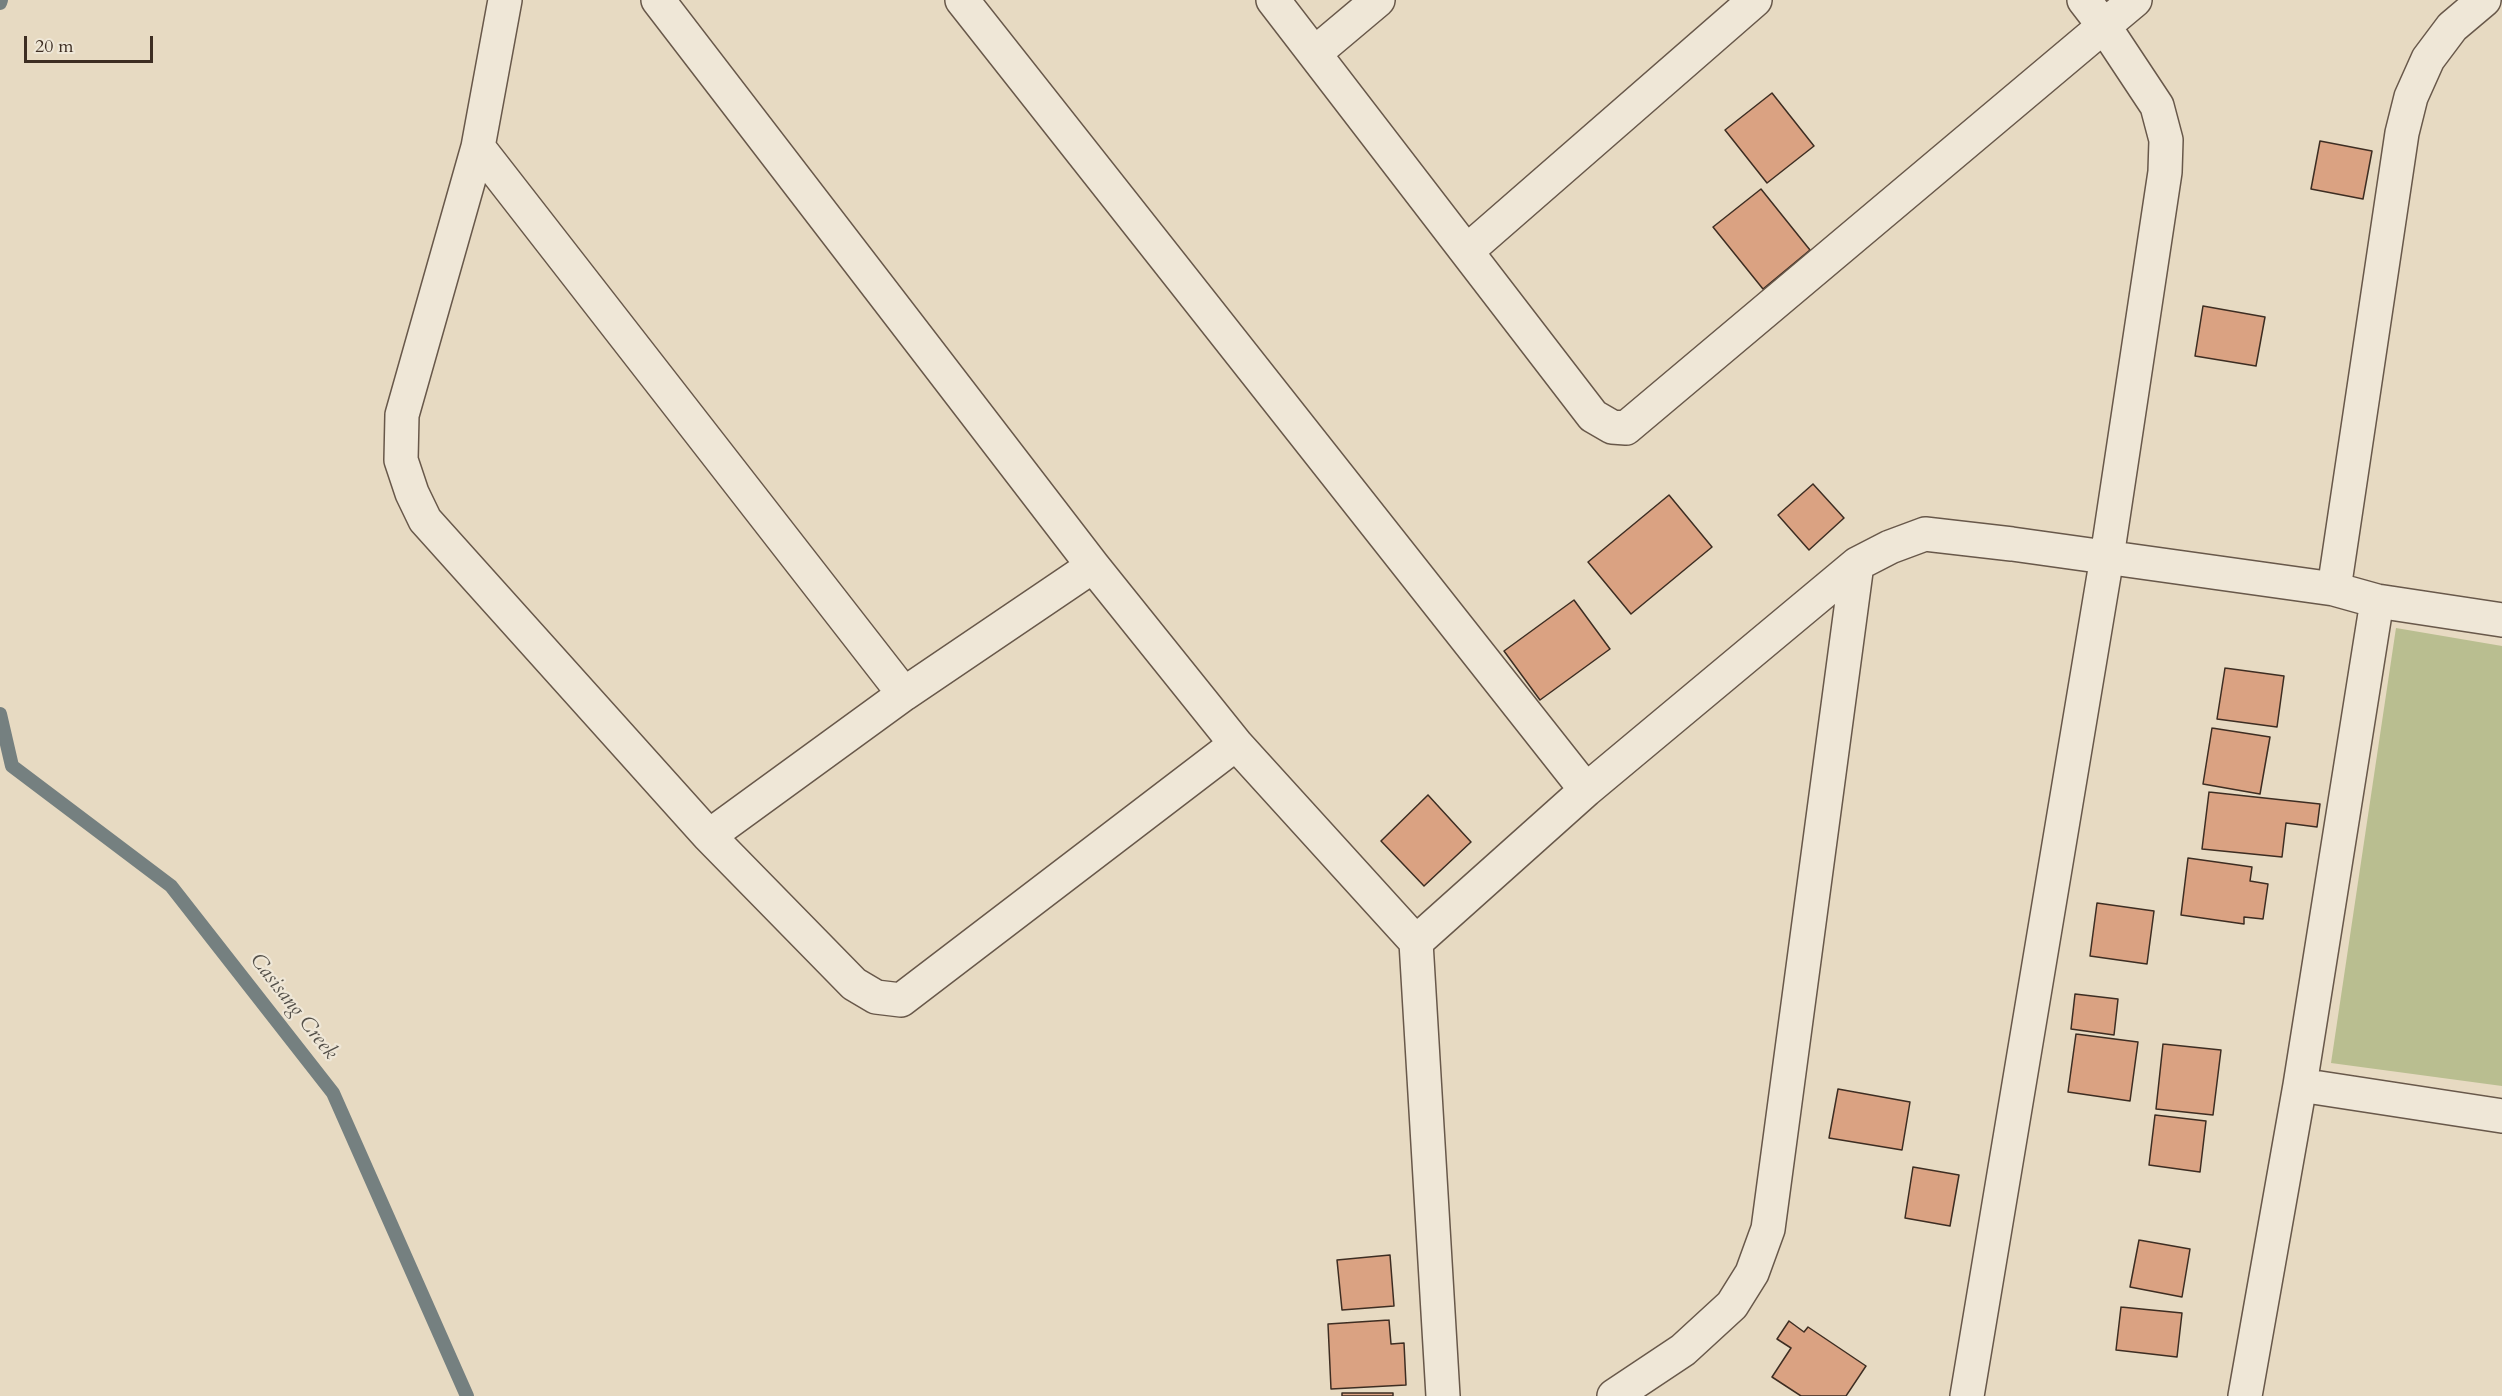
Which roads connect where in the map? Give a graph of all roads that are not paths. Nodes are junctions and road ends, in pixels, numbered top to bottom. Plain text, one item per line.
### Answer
1 (505, 0) edge
2 (658, 0) edge
3 (962, 0) edge
4 (1273, 0) edge
5 (1378, 0) edge
6 (1755, 0) edge
7 (2084, 0) edge
8 (2134, 0) edge
9 (2484, 0) edge
10 (2104, 26) junction
11 (1315, 53) junction
12 (478, 147) junction
13 (1467, 251) junction
14 (2107, 557) junction
15 (1857, 564) junction
16 (1094, 566) junction
17 (2334, 589) junction
18 (2377, 601) junction
19 (2502, 620) edge
20 (904, 694) junction
21 (1236, 744) junction
22 (1586, 790) junction
23 (709, 836) junction
24 (1416, 942) junction
25 (2300, 1085) junction
26 (2502, 1116) edge
27 (1443, 1396) edge
28 (1614, 1396) edge
29 (1967, 1396) edge
30 (2246, 1396) edge

1 - 12 street
2 - 16 street
3 - 22 street
4 - 11 street
5 - 11 street
6 - 13 street
7 - 10 street
8 - 10 street
9 - 17 street
10 - 13 street
10 - 14 street
11 - 13 street
12 - 20 street
12 - 23 street
14 - 15 street
14 - 17 street
14 - 29 street
15 - 22 street
15 - 28 street
16 - 20 street
16 - 21 street
17 - 18 street
18 - 19 street
18 - 25 street
20 - 23 street
21 - 23 street
21 - 24 street
22 - 24 street
24 - 27 street
25 - 26 street
25 - 30 street

